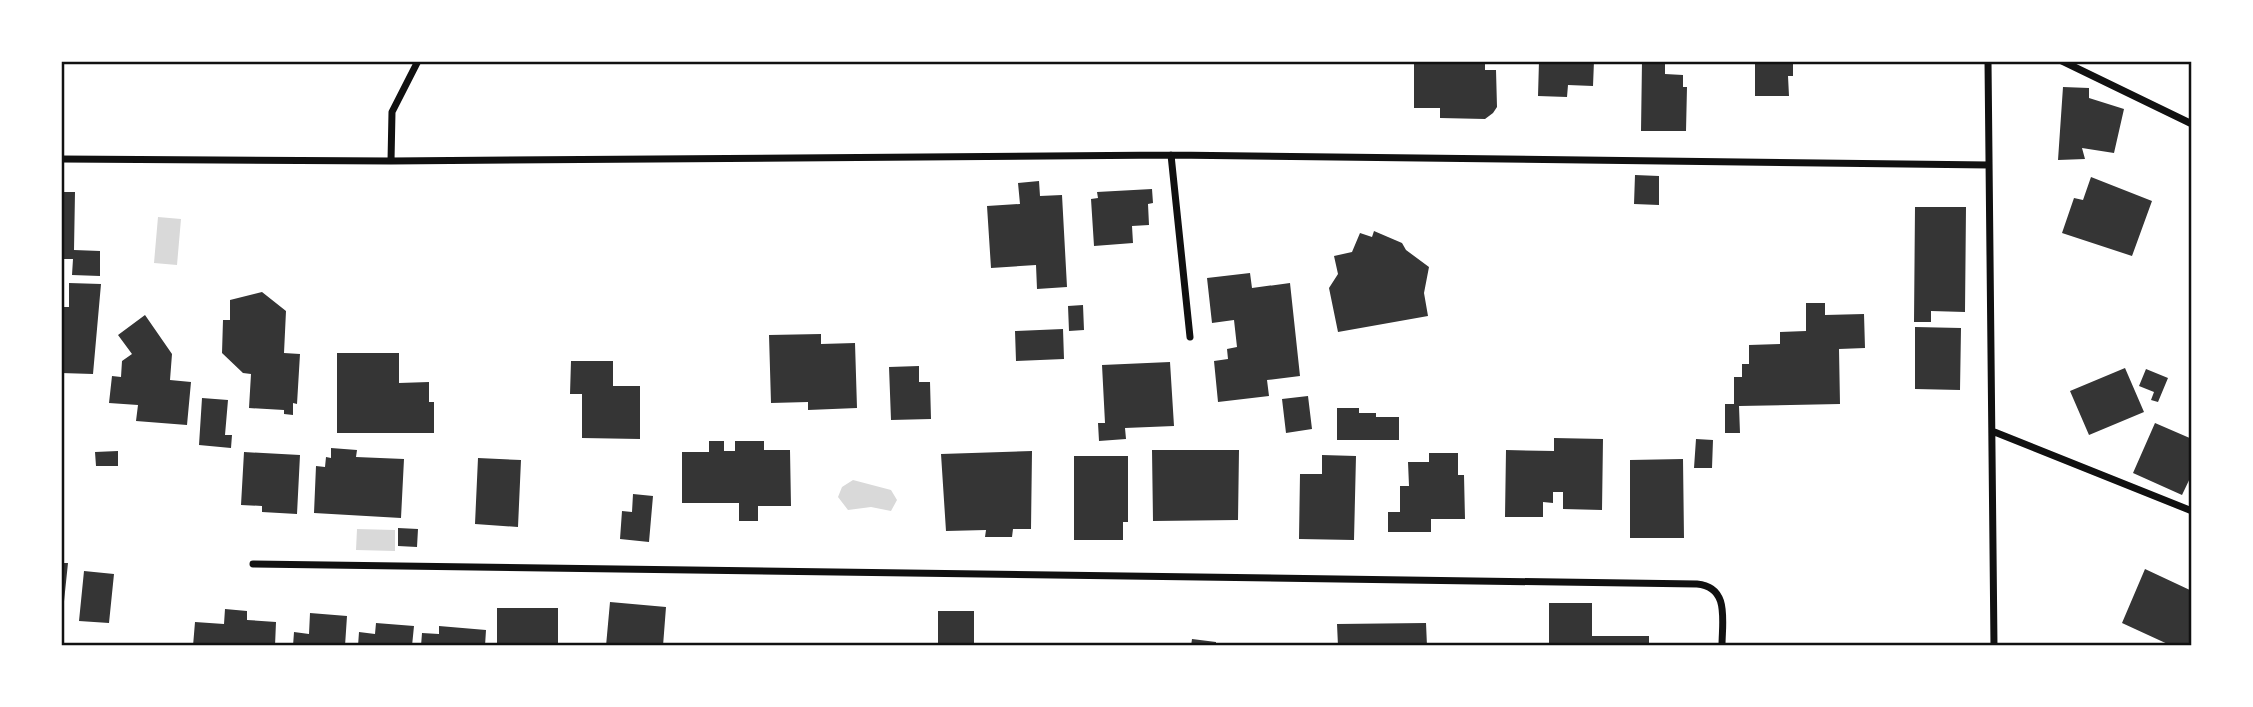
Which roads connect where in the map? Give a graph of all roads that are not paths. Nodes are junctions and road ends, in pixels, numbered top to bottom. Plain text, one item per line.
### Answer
1 (418, 61) edge
2 (1988, 61) edge
3 (2062, 61) edge
4 (2192, 124) edge
5 (1171, 155) junction
6 (61, 159) edge
7 (391, 161) junction
8 (1989, 165) junction
9 (1190, 337) dead end
10 (1992, 431) junction
11 (2192, 511) edge
12 (253, 564) dead end
13 (1722, 646) edge
14 (1994, 646) edge

1 - 7 street
2 - 8 street
3 - 4 street
5 - 7 street
5 - 8 street
5 - 9 street
6 - 7 street
8 - 10 street
10 - 11 street
10 - 14 street
12 - 13 street

